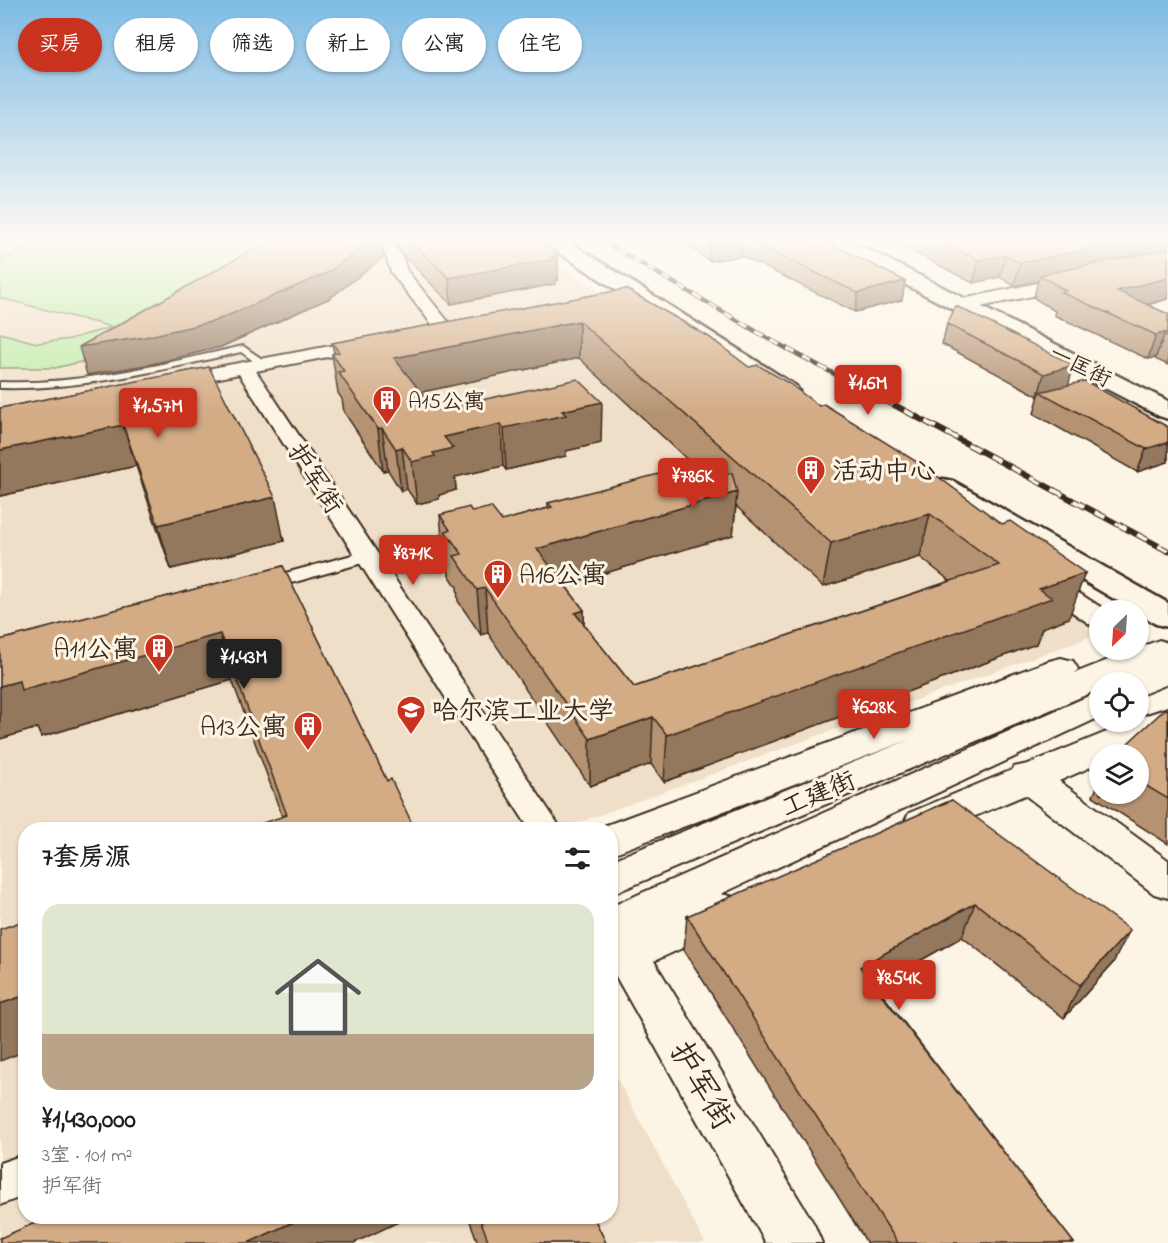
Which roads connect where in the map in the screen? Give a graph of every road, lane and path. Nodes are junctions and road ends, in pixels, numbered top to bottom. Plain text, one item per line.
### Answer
1 (420, 298) edge
2 (643, 298) edge
3 (946, 298) edge
4 (979, 298) edge
5 (999, 298) edge
6 (985, 301) junction
7 (962, 306) junction
8 (469, 326) edge
9 (446, 330) junction
10 (253, 365) junction
11 (0, 385) edge
12 (1168, 392) edge
13 (70, 402) edge
14 (807, 403) edge
15 (1168, 411) edge
16 (927, 478) edge
17 (368, 556) junction
18 (1031, 573) edge
19 (241, 591) edge
20 (1089, 612) edge
21 (1168, 617) edge
22 (1158, 648) edge
23 (1089, 659) edge
24 (1145, 672) edge
25 (1089, 707) edge
26 (1168, 720) edge
27 (1027, 777) junction
28 (542, 822) edge
29 (897, 834) edge
30 (618, 837) edge
31 (843, 858) edge
32 (618, 876) edge
33 (1168, 882) edge
34 (618, 939) edge
35 (618, 939) edge
36 (618, 943) edge
37 (18, 1177) edge
38 (0, 1184) edge
39 (795, 1243) edge

1 - 9 street
2 - 14 main road
3 - 7 main road, 一匡街
4 - 6 main road, 一匡街
5 - 6 street
6 - 7 street
6 - 12 main road, 一匡街
7 - 15 main road, 一匡街
8 - 9 street
9 - 10 street
10 - 11 lane
10 - 13 street
10 - 17 street, 护军街
16 - 21 main road
17 - 19 street
17 - 28 street, 护军街
18 - 20 street
22 - 24 street, 工建街
22 - 32 street, 工建街
23 - 30 street, 工建街
25 - 34 street, 工建街
26 - 27 street
27 - 29 street
27 - 33 street
31 - 35 street
36 - 39 street, 护军街
37 - 38 street

